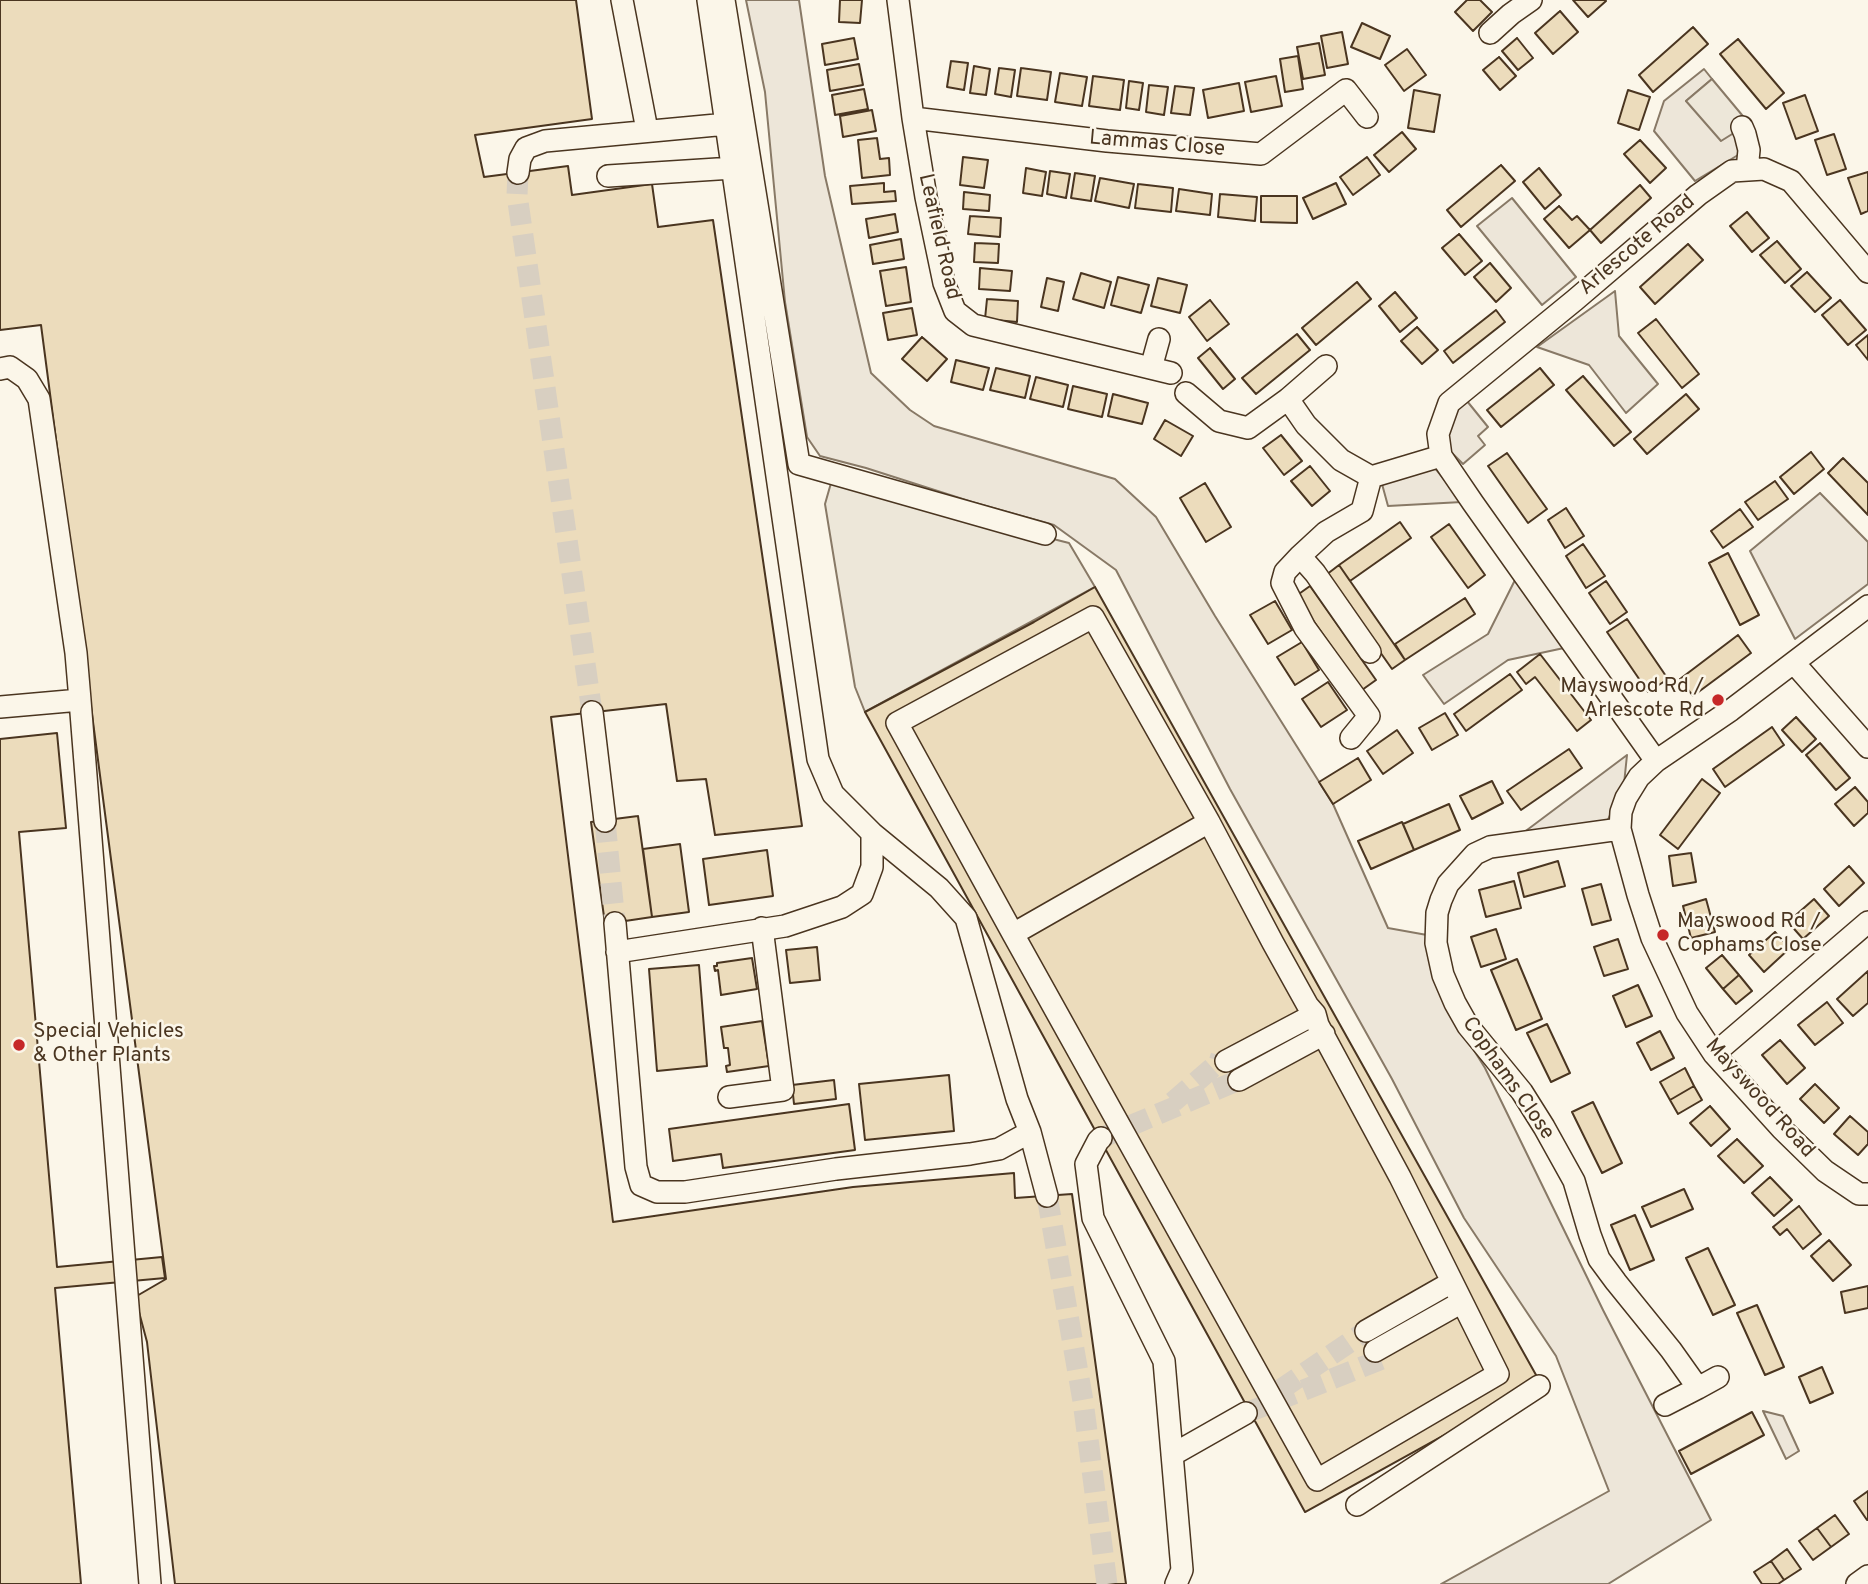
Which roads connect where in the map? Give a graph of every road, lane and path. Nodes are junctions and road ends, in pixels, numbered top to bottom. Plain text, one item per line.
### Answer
1 (622, 0) edge
2 (709, 0) edge
3 (724, 0) edge
4 (898, 0) edge
5 (1531, 0) edge
6 (1505, 7) edge
7 (1490, 33) dead end
8 (1367, 117) dead end
9 (913, 118) junction
10 (727, 124) junction
11 (1742, 127) dead end
12 (647, 130) junction
13 (733, 168) junction
14 (1747, 170) junction
15 (518, 173) tunnel mouth
16 (608, 176) dead end
17 (1868, 272) edge
18 (1159, 339) dead end
19 (1326, 366) dead end
20 (0, 369) edge
21 (1186, 393) dead end
22 (1288, 399) junction
23 (1441, 456) junction
24 (1371, 477) junction
25 (1045, 534) dead end
26 (1300, 556) junction
27 (1868, 606) edge
28 (1370, 652) dead end
29 (1794, 663) junction
30 (80, 700) junction
31 (0, 707) edge
32 (592, 712) tunnel mouth
33 (1351, 738) dead end
34 (1868, 747) edge
35 (1656, 761) junction
36 (605, 821) tunnel mouth
37 (1209, 822) junction
38 (1620, 830) junction
39 (872, 833) junction
40 (1868, 922) edge
41 (615, 923) tunnel mouth
42 (762, 928) junction
43 (1013, 934) junction
44 (617, 952) junction
45 (1316, 1020) junction
46 (1714, 1054) junction
47 (729, 1097) dead end
48 (1030, 1132) junction
49 (1101, 1138) tunnel mouth
50 (1868, 1194) edge
51 (1047, 1196) tunnel mouth
52 (1460, 1297) junction
53 (1718, 1377) dead end
54 (1539, 1386) dead end
55 (1698, 1388) junction
56 (1665, 1405) dead end
57 (1246, 1413) tunnel mouth
58 (1172, 1455) junction
59 (1357, 1506) dead end
60 (1868, 1576) edge
61 (150, 1584) edge
62 (1176, 1584) edge
63 (1857, 1584) edge

1 - 12 street
2 - 10 street
3 - 25 street
4 - 9 street, Leafield Road
5 - 6 street
6 - 7 street
8 - 9 street, Lammas Close
9 - 18 street, Leafield Road
10 - 12 street
10 - 13 street
11 - 14 street
12 - 15 street
13 - 16 street
13 - 39 street
14 - 17 street
14 - 23 street, Arlescote Road
19 - 22 street
20 - 30 street
21 - 22 street
22 - 24 street
23 - 24 street
23 - 35 street
24 - 26 street
26 - 28 street
26 - 33 street
27 - 29 street, Mayswood Road
29 - 34 street
29 - 35 street, Mayswood Road
30 - 31 street
30 - 61 street
32 - 36 street
35 - 38 street, Mayswood Road
37 - 43 street
37 - 43 street
37 - 45 street
38 - 46 street, Mayswood Road
38 - 55 street, Cophams Close
39 - 42 street
39 - 48 street
40 - 46 street
41 - 44 street
42 - 44 street
42 - 47 street
43 - 52 street
44 - 48 street
45 - 45 street
45 - 52 street
46 - 50 street, Mayswood Road
48 - 51 street
49 - 58 street
52 - 52 street
53 - 55 street
54 - 59 street
55 - 56 street
57 - 58 street
58 - 62 street
60 - 63 street

